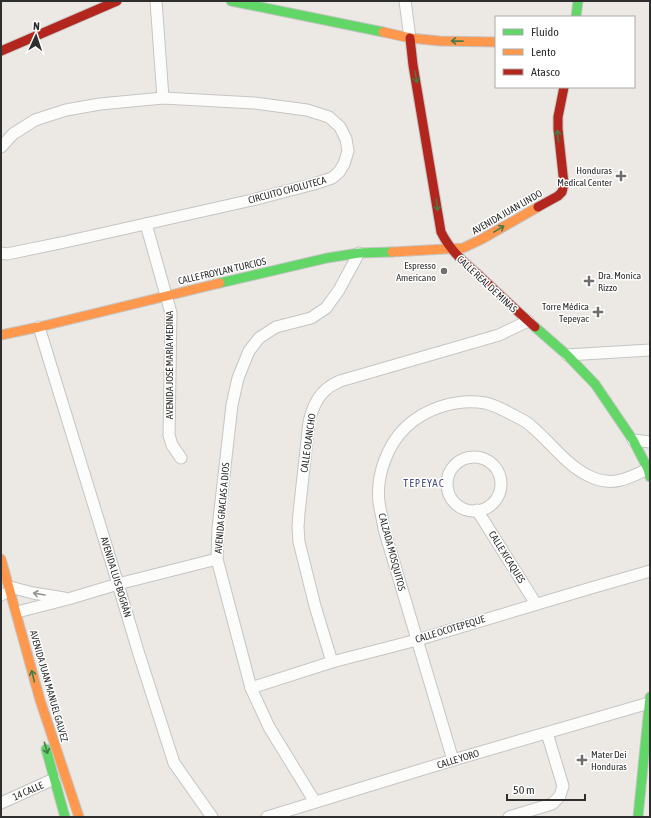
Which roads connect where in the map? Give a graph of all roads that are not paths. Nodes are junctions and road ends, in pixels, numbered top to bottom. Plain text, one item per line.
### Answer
1 (117, 1) edge
2 (156, 1) edge
3 (231, 1) edge
4 (405, 1) edge
5 (578, 1) edge
6 (576, 16) edge
7 (410, 38) junction
8 (495, 42) edge
9 (1, 51) edge
10 (564, 88) edge
11 (163, 98) junction
12 (1, 147) edge
13 (146, 224) junction
14 (482, 239) junction
15 (451, 249) junction
16 (1, 253) edge
17 (359, 253) junction
18 (483, 279) junction
19 (167, 295) junction
20 (528, 321) junction
21 (39, 327) junction
22 (1, 335) edge
23 (650, 350) edge
24 (567, 355) junction
25 (633, 440) junction
26 (650, 442) edge
27 (181, 458) dead end
28 (649, 473) edge
29 (478, 510) junction
30 (1, 559) edge
31 (217, 559) junction
32 (650, 571) edge
33 (118, 584) junction
34 (4, 591) edge
35 (68, 599) junction
36 (536, 604) junction
37 (17, 612) junction
38 (417, 640) junction
39 (332, 662) junction
40 (251, 688) junction
41 (650, 700) edge
42 (38, 721) dead end
43 (547, 733) junction
44 (44, 743) dead end
45 (453, 760) junction
46 (54, 779) junction
47 (74, 798) junction
48 (60, 801) junction
49 (315, 802) junction
50 (1, 803) edge
51 (65, 817) edge
52 (69, 817) edge
53 (75, 817) edge
54 (79, 817) edge
55 (212, 817) edge
56 (267, 817) edge
57 (509, 817) edge
58 (638, 817) edge

1 - 9 street
2 - 11 street
3 - 7 street
4 - 7 street, CALLE REAL DE MINAS
5 - 6 street
8 -> 7 street
7 -> 15 street, CALLE REAL DE MINAS
14 -> 10 street, AVENIDA JUAN LINDO
11 - 12 street, CIRCUITO CHOLUTECA
11 - 13 street, CIRCUITO CHOLUTECA
13 - 16 street, CIRCUITO CHOLUTECA
13 - 19 street, AVENIDA JOSÉ MARÍA MEDINA
14 - 15 street, AVENIDA JUAN LINDO
14 - 18 street
15 - 17 street, CALLE FROYLAN TURCIOS
15 - 18 street, CALLE REAL DE MINAS
17 - 19 street, CALLE FROYLAN TURCIOS
17 - 31 street, AVENIDA GRACIAS A DIOS
18 - 20 street, CALLE REAL DE MINAS
19 - 21 street, CALLE FROYLAN TURCIOS
19 - 27 street, AVENIDA JOSÉ MARÍA MEDINA
20 - 24 street, CALLE REAL DE MINAS
20 - 39 street, CALLE OLANCHO
21 - 22 street, CALLE FROYLAN TURCIOS
21 - 33 street, AVENIDA LUIS BOGRÁN
23 - 24 street
24 - 25 street, CALLE REAL DE MINAS
25 - 26 street
25 - 28 street, CALLE REAL DE MINAS
28 - 38 street, CALZADA MOSQUITOS
29 - 29 street
29 - 36 street, CALLE XICAQUES
30 - 34 street, AVENIDA JUAN MANUEL GALVEZ
31 - 33 street
31 - 40 street, AVENIDA GRACIAS A DIOS
32 - 36 street, CALLE OCOTEPEQUE
33 - 35 street
33 - 55 street, AVENIDA LUIS BOGRÁN
35 -> 34 street
34 - 37 street, AVENIDA JUAN MANUEL GALVEZ
34 - 42 street, AVENIDA JUAN MANUEL GALVEZ
35 - 37 street
36 - 38 street, CALLE OCOTEPEQUE
47 -> 37 street, AVENIDA JUAN MANUEL GALVEZ
38 - 39 street, CALLE OCOTEPEQUE
38 - 45 street, CALZADA MOSQUITOS
39 - 40 street, CALLE OCOTEPEQUE
40 - 49 street, AVENIDA GRACIAS A DIOS
41 - 43 street, CALLE YORO
41 - 58 street
43 - 45 street, CALLE YORO
43 - 57 street
44 -> 46 street, AVENIDA JUAN MANUEL GALVEZ
45 - 49 street, CALLE YORO
46 - 48 street, AVENIDA JUAN MANUEL GALVEZ
46 - 50 street, 14 CALLE
47 - 53 street
47 - 54 street, AVENIDA JUAN MANUEL GALVEZ
48 - 51 street, AVENIDA JUAN MANUEL GALVEZ
48 - 52 street
49 - 56 street, CALLE YORO

